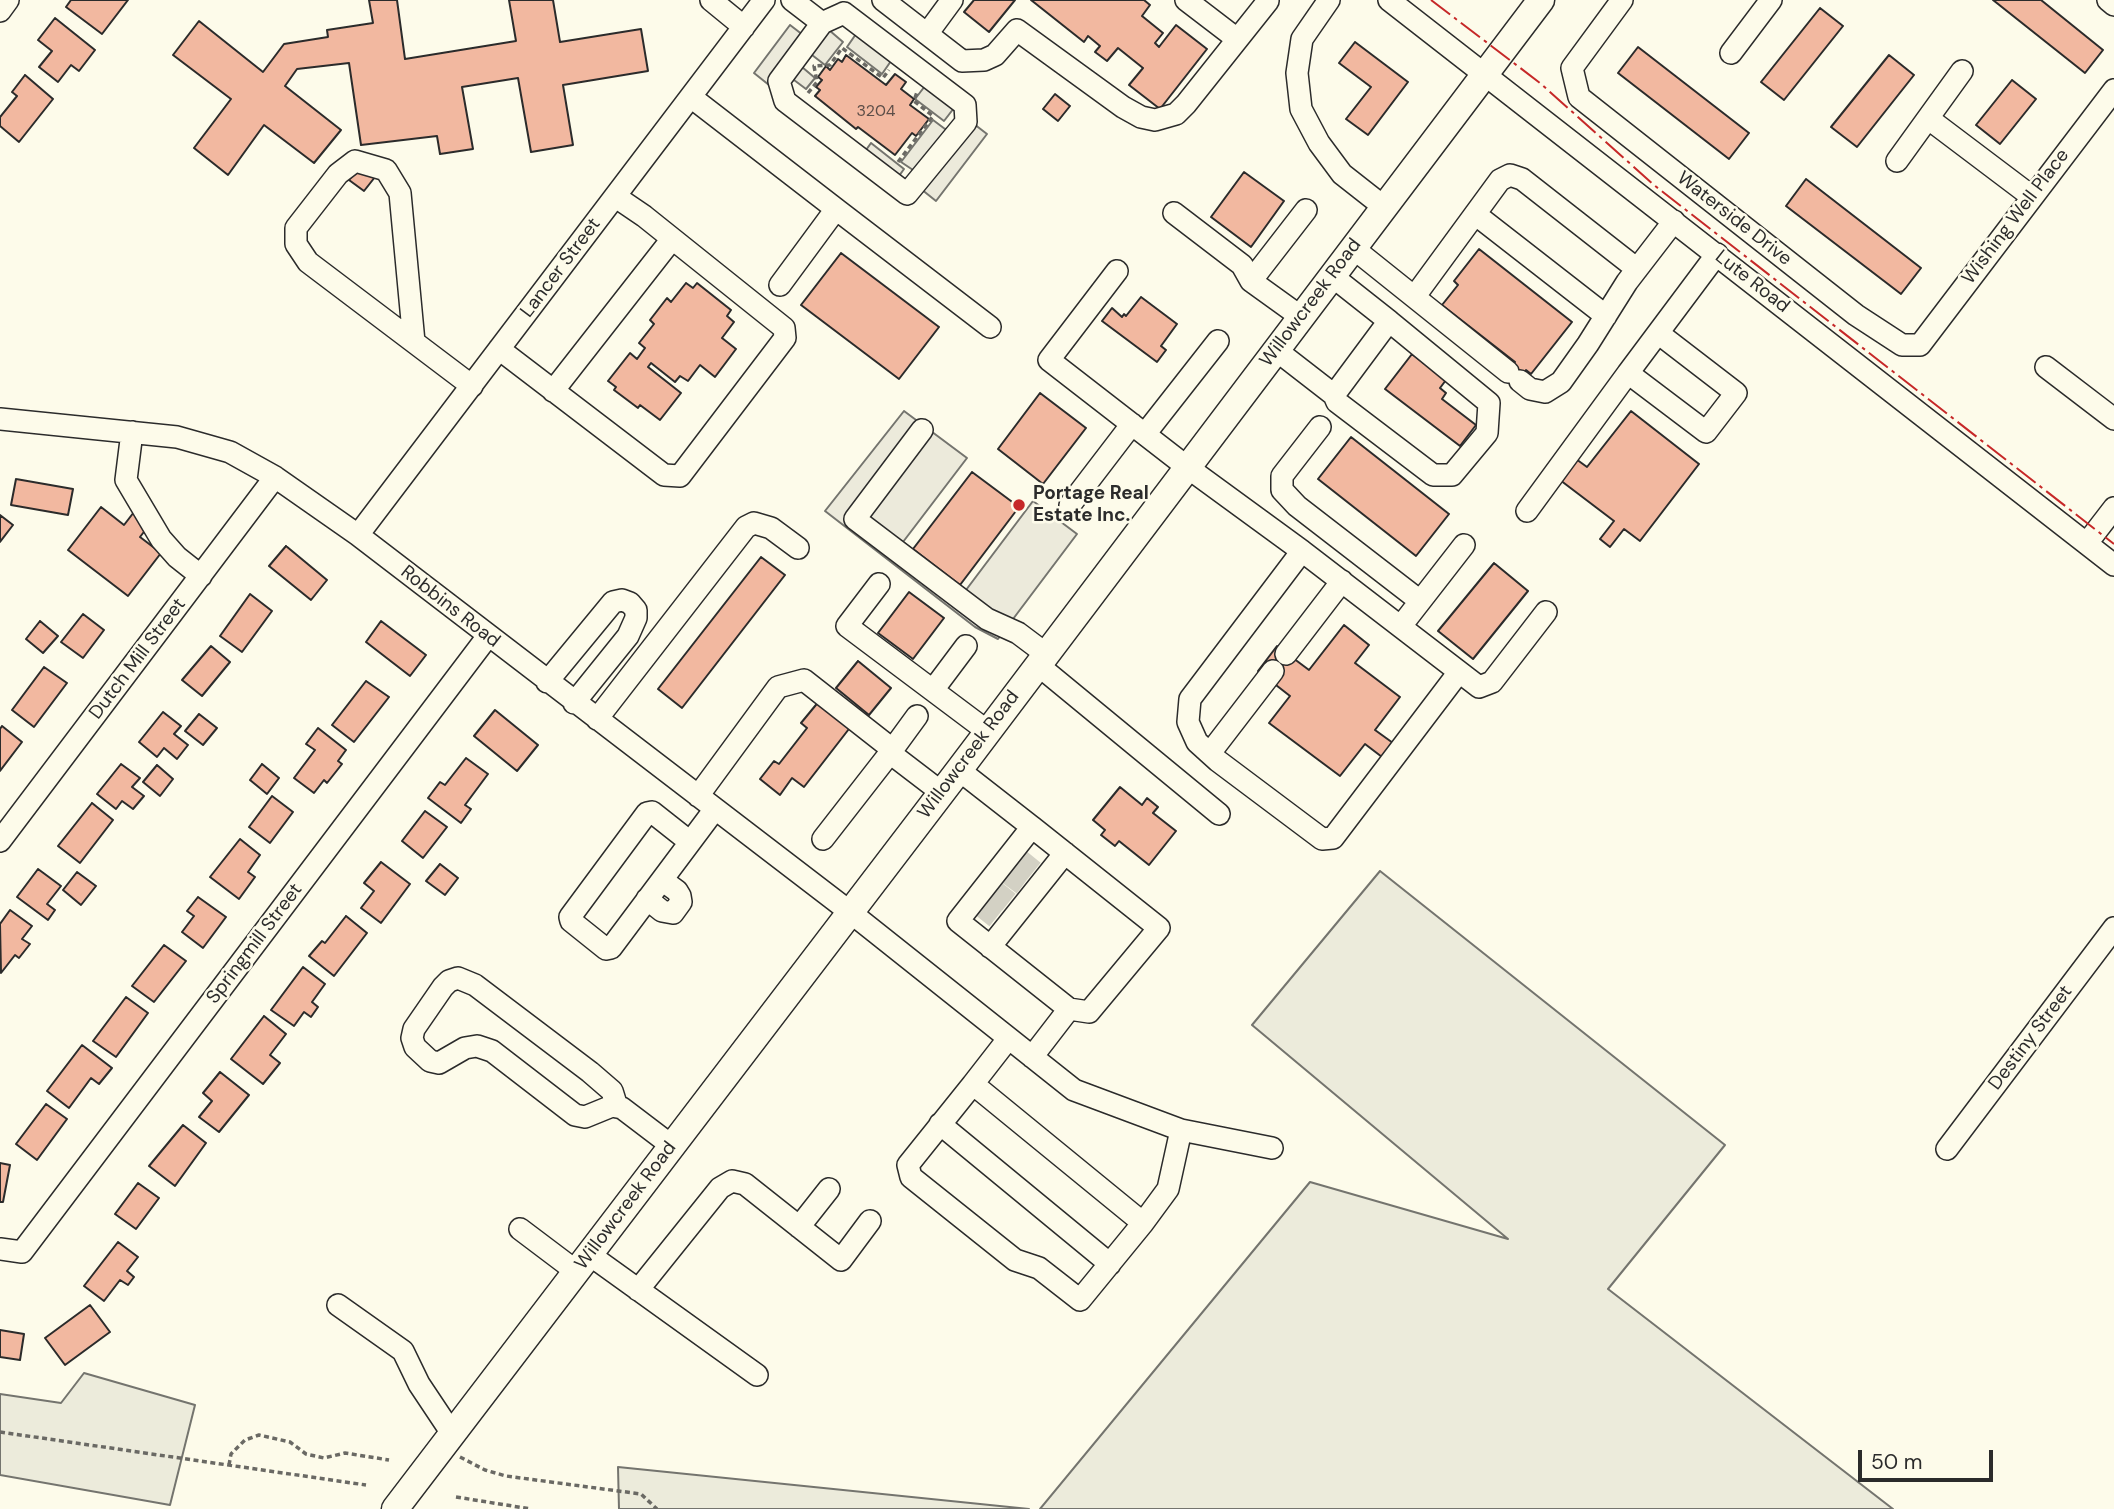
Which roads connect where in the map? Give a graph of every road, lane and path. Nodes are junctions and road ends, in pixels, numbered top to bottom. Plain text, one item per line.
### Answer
1 (8, 0) edge
2 (711, 0) edge
3 (764, 0) edge
4 (792, 0) edge
5 (883, 0) edge
6 (952, 0) edge
7 (1186, 0) edge
8 (1266, 0) edge
9 (1329, 0) edge
10 (1389, 0) edge
11 (1541, 0) edge
12 (1622, 0) edge
13 (1772, 0) edge
14 (2108, 0) edge
15 (2114, 5) edge
16 (0, 11) edge
17 (822, 23) junction
18 (744, 27) junction
19 (927, 34) junction
20 (1237, 40) junction
21 (1731, 52) dead end
22 (814, 66) junction
23 (897, 71) dead end
24 (1962, 71) dead end
25 (821, 72) dead end
26 (1485, 74) junction
27 (919, 88) dead end
28 (2114, 90) edge
29 (808, 93) dead end
30 (691, 97) junction
31 (1929, 119) junction
32 (1897, 160) dead end
33 (898, 162) dead end
34 (2031, 196) junction
35 (616, 197) junction
36 (1384, 207) junction
37 (836, 209) junction
38 (1306, 210) dead end
39 (1174, 212) dead end
40 (1475, 214) junction
41 (1674, 221) junction
42 (672, 239) junction
43 (1353, 247) junction
44 (1717, 254) junction
45 (1637, 269) junction
46 (1117, 271) dead end
47 (1332, 276) junction
48 (1251, 281) junction
49 (780, 285) dead end
50 (1415, 296) junction
51 (1606, 316) junction
52 (1301, 317) junction
53 (1388, 321) junction
54 (990, 327) dead end
55 (1658, 333) junction
56 (1218, 341) dead end
57 (414, 342) junction
58 (1920, 345) joint
59 (499, 349) junction
60 (1276, 350) junction
61 (2046, 366) dead end
62 (1628, 373) junction
63 (472, 386) junction
64 (553, 391) junction
65 (1335, 396) junction
66 (0, 419) edge
67 (2114, 419) edge
68 (1320, 427) dead end
69 (1138, 429) junction
70 (922, 430) dead end
71 (132, 432) junction
72 (1187, 467) junction
73 (275, 477) junction
74 (1070, 505) dead end
75 (2114, 508) edge
76 (1527, 511) dead end
77 (1327, 529) junction
78 (358, 536) junction
79 (2087, 543) junction
80 (1464, 545) dead end
81 (798, 548) dead end
82 (1305, 553) junction
83 (2114, 565) edge
84 (201, 576) junction
85 (1342, 581) junction
86 (879, 584) dead end
87 (1420, 601) junction
88 (1546, 612) dead end
89 (1401, 626) junction
90 (488, 636) junction
91 (966, 646) dead end
92 (1042, 659) junction
93 (1459, 672) junction
94 (547, 682) junction
95 (933, 690) junction
96 (574, 702) junction
97 (917, 716) dead end
98 (597, 719) junction
99 (987, 731) junction
100 (891, 751) junction
101 (1210, 754) junction
102 (959, 770) junction
103 (941, 792) junction
104 (706, 803) junction
105 (1219, 814) dead end
106 (1032, 827) junction
107 (823, 839) dead end
108 (0, 841) edge
109 (690, 842) junction
110 (1065, 853) junction
111 (1021, 872) junction
112 (996, 905) junction
113 (850, 912) junction
114 (2114, 928) edge
115 (990, 947) junction
116 (1069, 1009) junction
117 (1008, 1039) junction
118 (1032, 1058) junction
119 (973, 1084) junction
120 (617, 1107) junction
121 (940, 1124) junction
122 (1181, 1130) junction
123 (671, 1146) junction
124 (1272, 1148) dead end
125 (1947, 1149) dead end
126 (829, 1189) dead end
127 (870, 1221) dead end
128 (1143, 1223) junction
129 (799, 1227) junction
130 (520, 1229) dead end
131 (0, 1249) edge
132 (583, 1263) junction
133 (1110, 1264) junction
134 (638, 1290) junction
135 (338, 1305) dead end
136 (757, 1376) dead end
137 (0, 1432) edge
138 (448, 1441) junction
139 (389, 1460) dead end
140 (229, 1465) junction
141 (366, 1485) dead end
142 (456, 1497) dead end
143 (395, 1509) edge
144 (531, 1509) edge
145 (657, 1509) edge

1 - 16 street
2 - 18 street
3 - 18 street, Lancer Street
4 - 17 street
5 - 19 street
6 - 19 street
7 - 20 street
8 - 20 street
9 - 36 street
10 - 26 street, Lute Road
11 - 26 main road, Willowcreek Road
12 - 58 street, Waterside Drive
13 - 21 street
14 - 15 street
17 - 17 street
18 - 30 street, Lancer Street
19 - 20 street
22 - 23 path
22 - 25 path
22 - 29 path
24 - 31 street
26 - 36 main road, Willowcreek Road
26 - 41 street, Lute Road
27 - 33 path
28 - 34 street, Wishing Well Place
30 - 35 street, Lancer Street
30 - 37 street
31 - 32 street
31 - 34 street
34 - 58 street, Wishing Well Place
35 - 42 street
35 - 59 street, Lancer Street
36 - 43 main road, Willowcreek Road
37 - 49 street
37 - 54 street
38 - 48 street
39 - 48 street
40 - 45 street
40 - 50 street
40 - 51 street
41 - 44 street, Lute Road
41 - 45 street
42 - 64 street
42 - 64 street
43 - 47 main road, Willowcreek Road
43 - 50 street
44 - 55 street
44 - 79 street, Lute Road
45 - 51 street
46 - 69 street
47 - 52 main road, Willowcreek Road
47 - 53 street
48 - 52 street
50 - 51 street
52 - 60 main road, Willowcreek Road
53 - 65 street
53 - 65 street
55 - 62 street
55 - 62 street
56 - 69 street
57 - 57 street
57 - 63 street
59 - 63 street, Lancer Street
59 - 64 street
60 - 65 street
60 - 72 main road, Willowcreek Road
61 - 67 street
62 - 76 street
63 - 78 street, Lancer Street
66 - 71 street, Robbins Road
68 - 77 street
69 - 72 street
69 - 74 street
70 - 92 street
71 - 73 street, Robbins Road
71 - 84 street
72 - 82 street
72 - 92 main road, Willowcreek Road
73 - 78 street, Robbins Road
73 - 84 street, Dutch Mill Street
75 - 79 street
77 - 82 street
77 - 87 street
78 - 90 street, Robbins Road
79 - 83 street, Lute Road
80 - 87 street
81 - 98 street
82 - 85 street
82 - 101 street
84 - 108 street, Dutch Mill Street
85 - 89 street
85 - 101 street
86 - 95 street
87 - 89 street
88 - 93 street
89 - 93 street
90 - 94 street, Robbins Road
90 - 131 street, Springmill Street
91 - 95 street
92 - 99 main road, Willowcreek Road
92 - 105 street
93 - 101 street
94 - 96 street, Robbins Road
94 - 96 street
95 - 99 street
96 - 98 street, Robbins Road
97 - 100 street
98 - 104 street, Robbins Road
99 - 102 main road, Willowcreek Road
100 - 103 street
100 - 104 street
100 - 107 street
102 - 103 main road, Willowcreek Road
102 - 106 street
103 - 113 main road, Willowcreek Road
104 - 109 street
104 - 113 street, Robbins Road
106 - 110 street
106 - 111 street
109 - 109 street
110 - 111 street
110 - 116 street
111 - 112 street
111 - 112 street
112 - 115 street
112 - 115 street
113 - 117 street, Robbins Road
113 - 123 main road, Willowcreek Road
114 - 125 street, Destiny Street
115 - 116 street
116 - 118 street
117 - 118 street, Robbins Road
117 - 119 street
118 - 122 street, Robbins Road
119 - 121 street
119 - 128 street
120 - 120 street
120 - 123 street
121 - 133 street
121 - 133 street
122 - 124 street, Robbins Road
122 - 128 street
123 - 132 main road, Willowcreek Road
126 - 129 street
127 - 129 street
128 - 133 street
129 - 134 street
130 - 132 street
132 - 134 street
132 - 138 main road, Willowcreek Road
134 - 136 street
135 - 138 street
137 - 140 path
138 - 143 main road, Willowcreek Road
138 - 145 path
139 - 140 path
140 - 141 path
142 - 144 path

